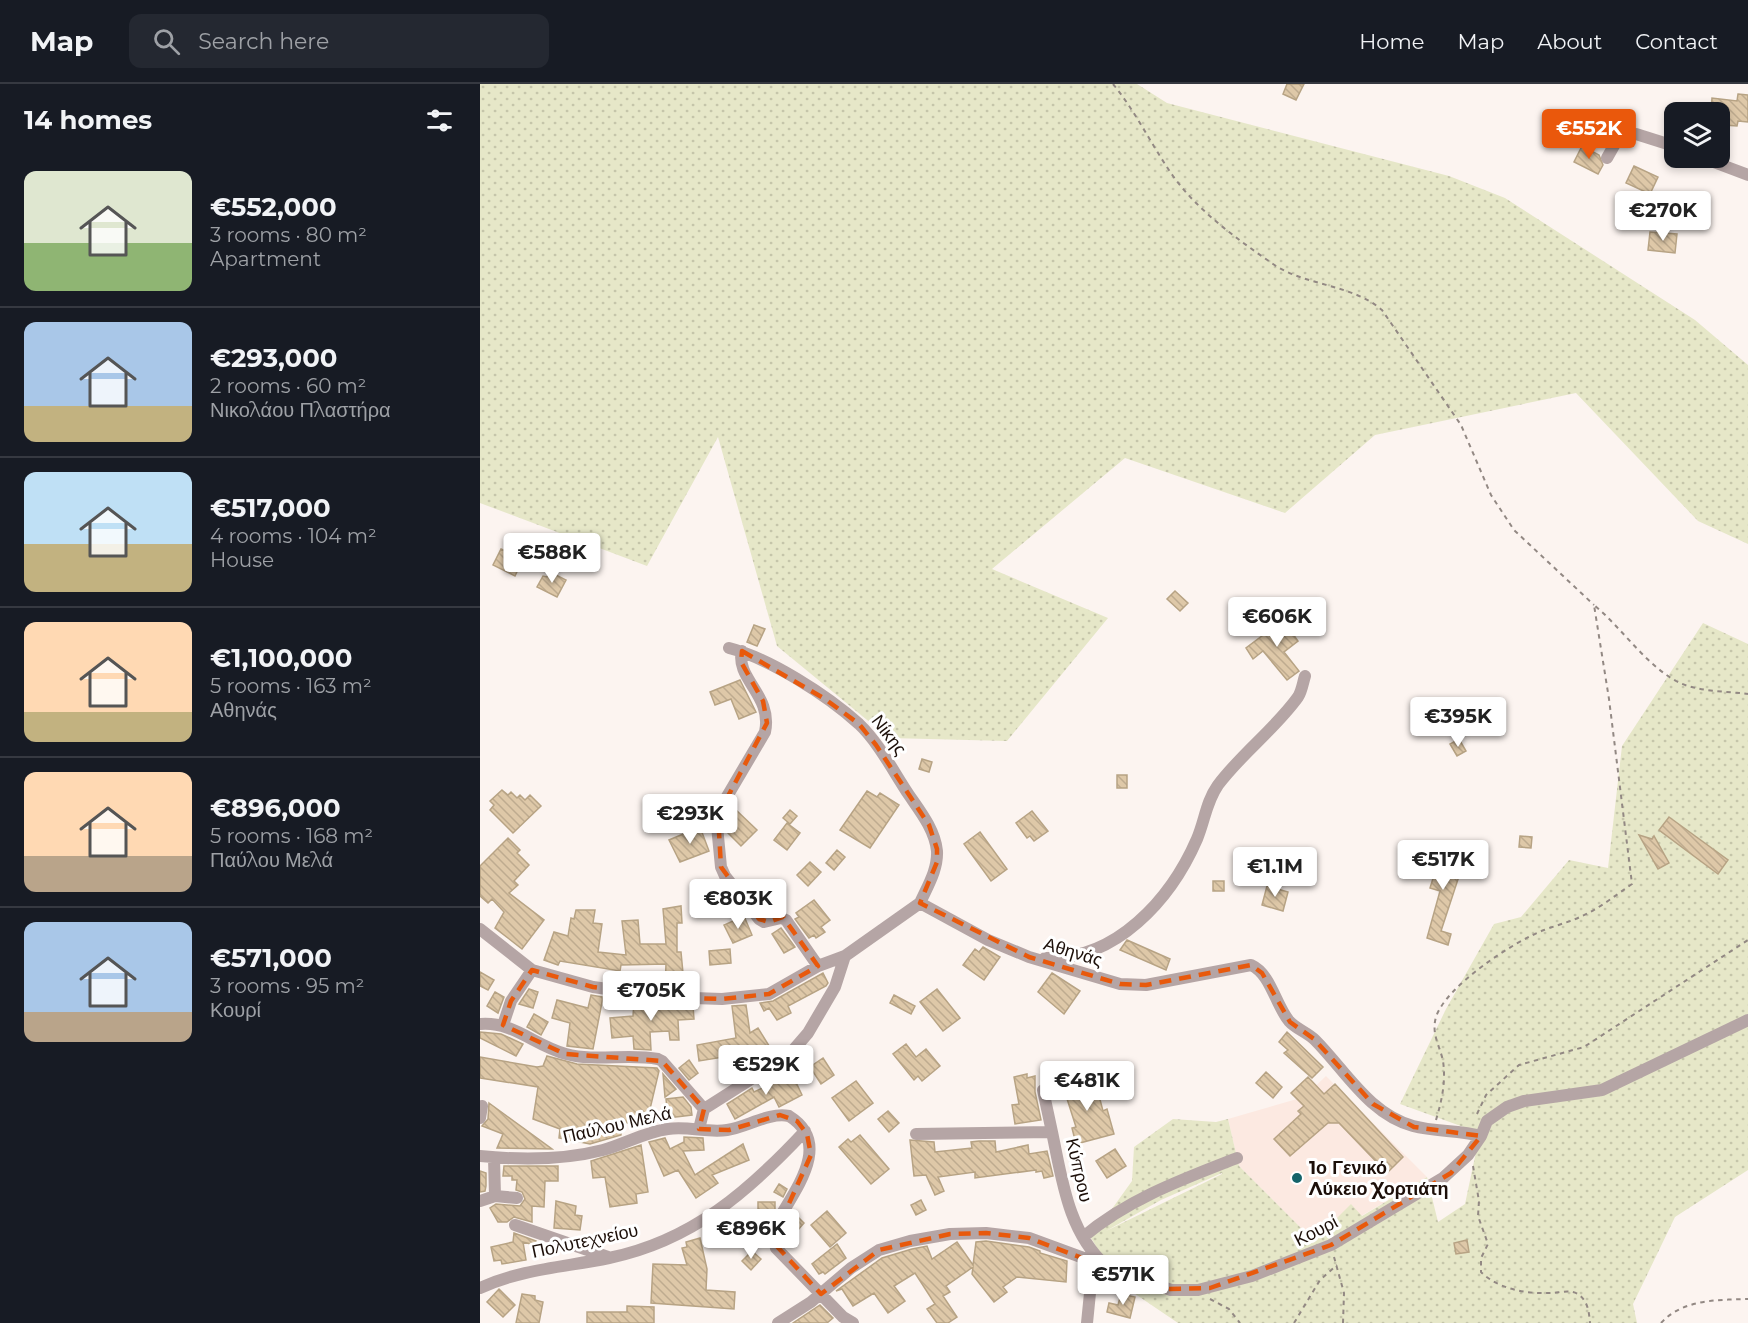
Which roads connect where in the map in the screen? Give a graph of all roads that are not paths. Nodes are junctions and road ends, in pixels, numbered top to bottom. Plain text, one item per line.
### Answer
1 (1664, 143) edge
2 (1607, 158) dead end
3 (1728, 168) edge
4 (1748, 176) edge
5 (729, 648) dead end
6 (742, 651) junction
7 (1305, 676) dead end
8 (920, 903) junction
9 (480, 929) edge
10 (845, 956) junction
11 (1029, 957) junction
12 (818, 966) junction
13 (532, 970) junction
14 (1748, 1020) edge
15 (480, 1024) edge
16 (503, 1025) junction
17 (1043, 1090) dead end
18 (704, 1109) junction
19 (699, 1129) junction
20 (805, 1131) junction
21 (1052, 1132) junction
22 (916, 1134) dead end
23 (1481, 1136) junction
24 (480, 1156) edge
25 (495, 1158) junction
26 (1237, 1158) dead end
27 (495, 1196) junction
28 (517, 1198) dead end
29 (480, 1201) edge
30 (515, 1225) dead end
31 (1083, 1237) junction
32 (609, 1258) junction
33 (1093, 1263) junction
34 (1109, 1268) junction
35 (480, 1287) edge
36 (820, 1294) junction
37 (778, 1323) edge
38 (853, 1323) edge
39 (1087, 1323) edge

1 - 2 street
3 - 4 street
5 - 6 street, Νίκης
6 - 8 street, Νίκης
6 - 12 street
7 - 11 street
8 - 10 street
8 - 11 street, Αθηνάς
9 - 13 street
10 - 12 street
10 - 18 street
11 - 23 street, Αθηνάς
12 - 13 street
13 - 16 street
14 - 23 street, Κουρί
15 - 16 street
16 - 18 street
17 - 21 street
18 - 19 street
19 - 20 street, Παύλου Μελά
19 - 25 street, Παύλου Μελά
20 - 32 street, Πολυτεχνείου
20 - 36 street
21 - 22 street, Κύπρου
21 - 31 street, Κύπρου
23 - 34 street, Κουρί
24 - 25 street, Παύλου Μελά
25 - 27 street
26 - 31 street
27 - 28 street
27 - 29 street
30 - 32 street
31 - 34 street, Κύπρου
32 - 35 street, Πολυτεχνείου
33 - 34 street, Κουρί
33 - 36 street, Κουρί
33 - 39 street
36 - 37 street, Κουρί
36 - 38 street

